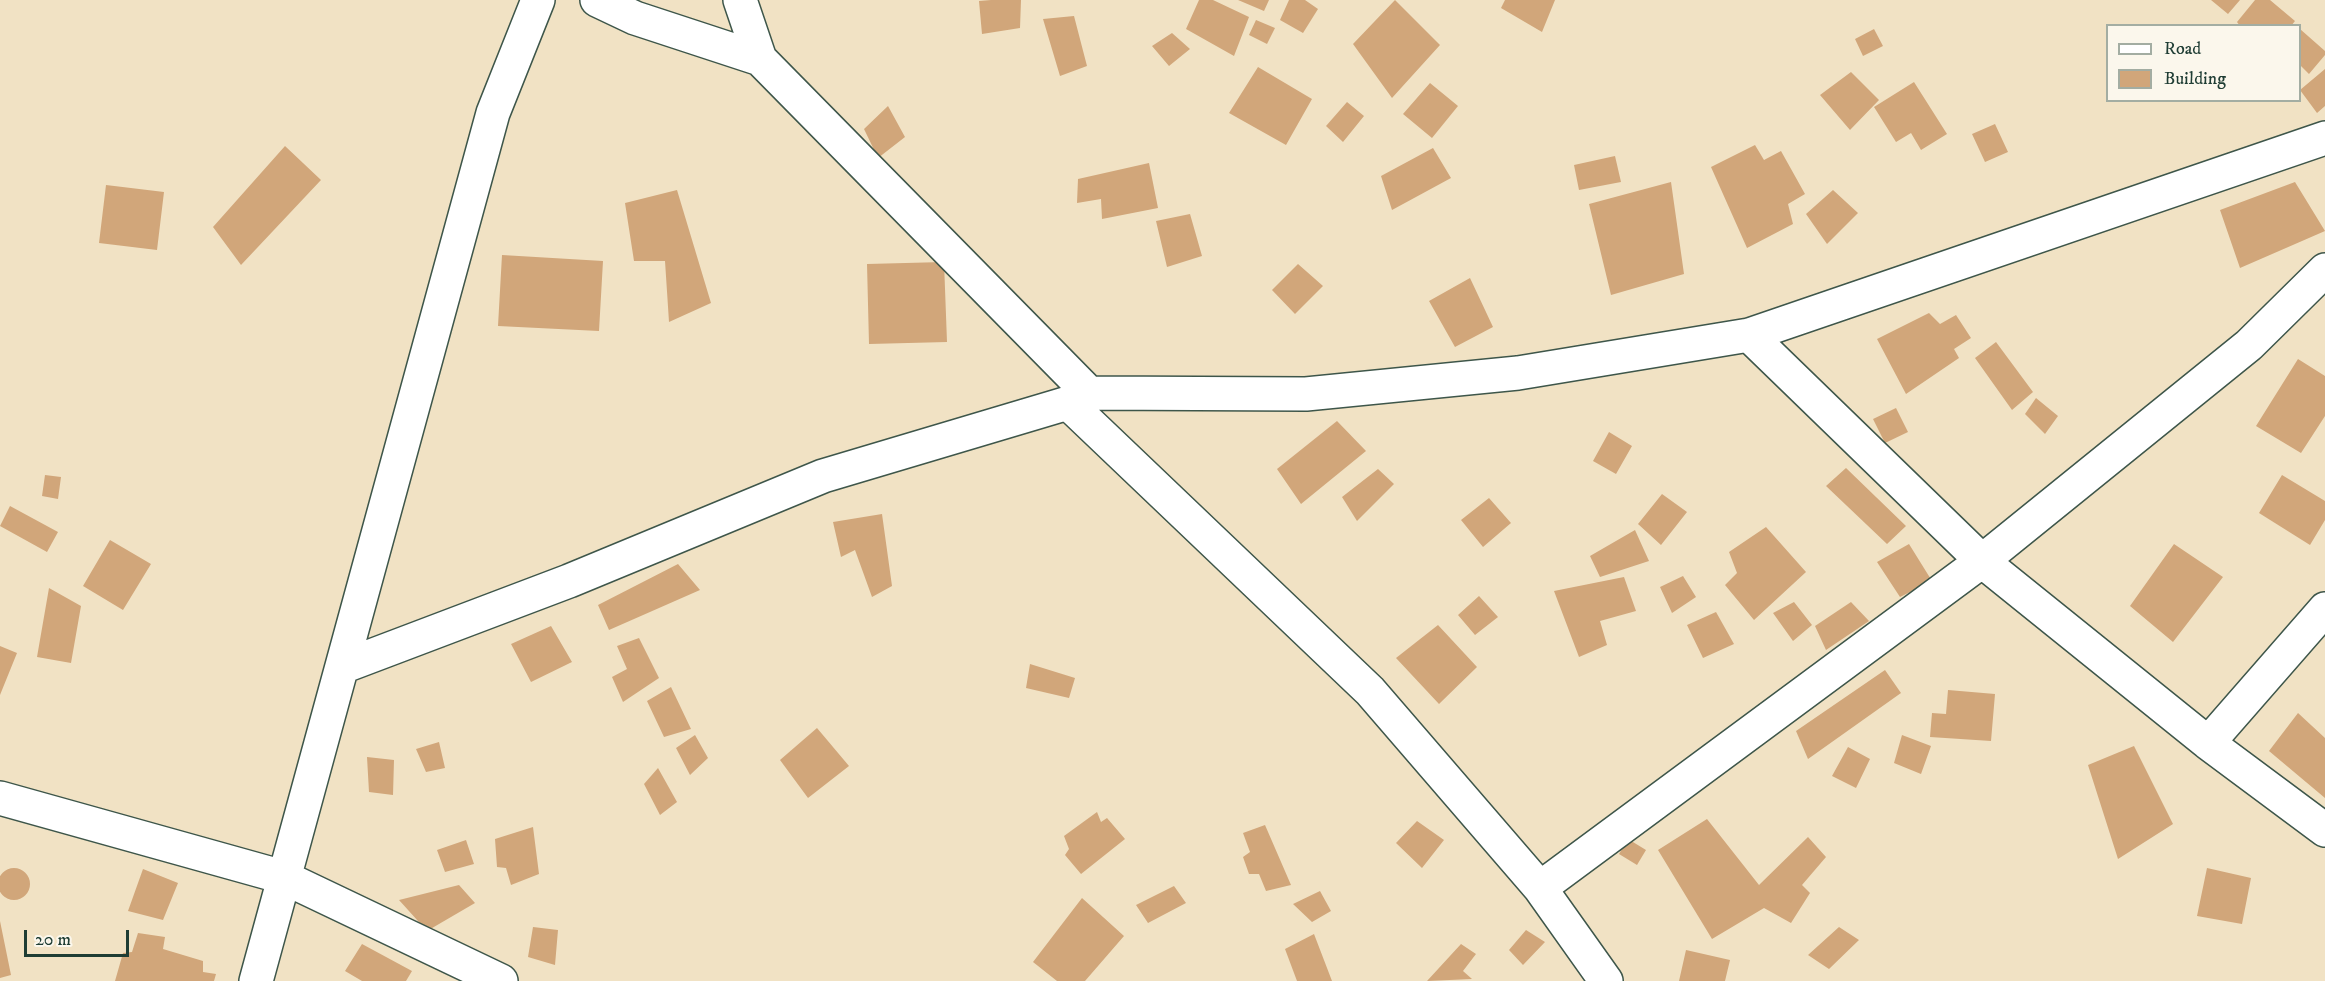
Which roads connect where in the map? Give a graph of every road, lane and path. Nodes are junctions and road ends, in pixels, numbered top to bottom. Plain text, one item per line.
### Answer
1 (538, 0) edge
2 (597, 0) edge
3 (740, 0) edge
4 (760, 59) junction
5 (2325, 138) edge
6 (2325, 270) edge
7 (1749, 335) junction
8 (1079, 398) junction
9 (1982, 561) junction
10 (2325, 609) edge
11 (342, 668) junction
12 (2208, 743) junction
13 (0, 798) edge
14 (2325, 830) edge
15 (283, 877) junction
16 (1540, 888) junction
17 (256, 981) edge
18 (501, 981) edge
19 (1606, 981) edge

1 - 11 street
2 - 4 street
3 - 4 street
4 - 8 street
5 - 7 street
6 - 9 street
7 - 8 street
7 - 9 street
8 - 11 street
8 - 16 street
9 - 12 street
9 - 16 street
10 - 12 street
11 - 15 street
12 - 14 street
13 - 15 street
15 - 17 street
15 - 18 street
16 - 19 street

